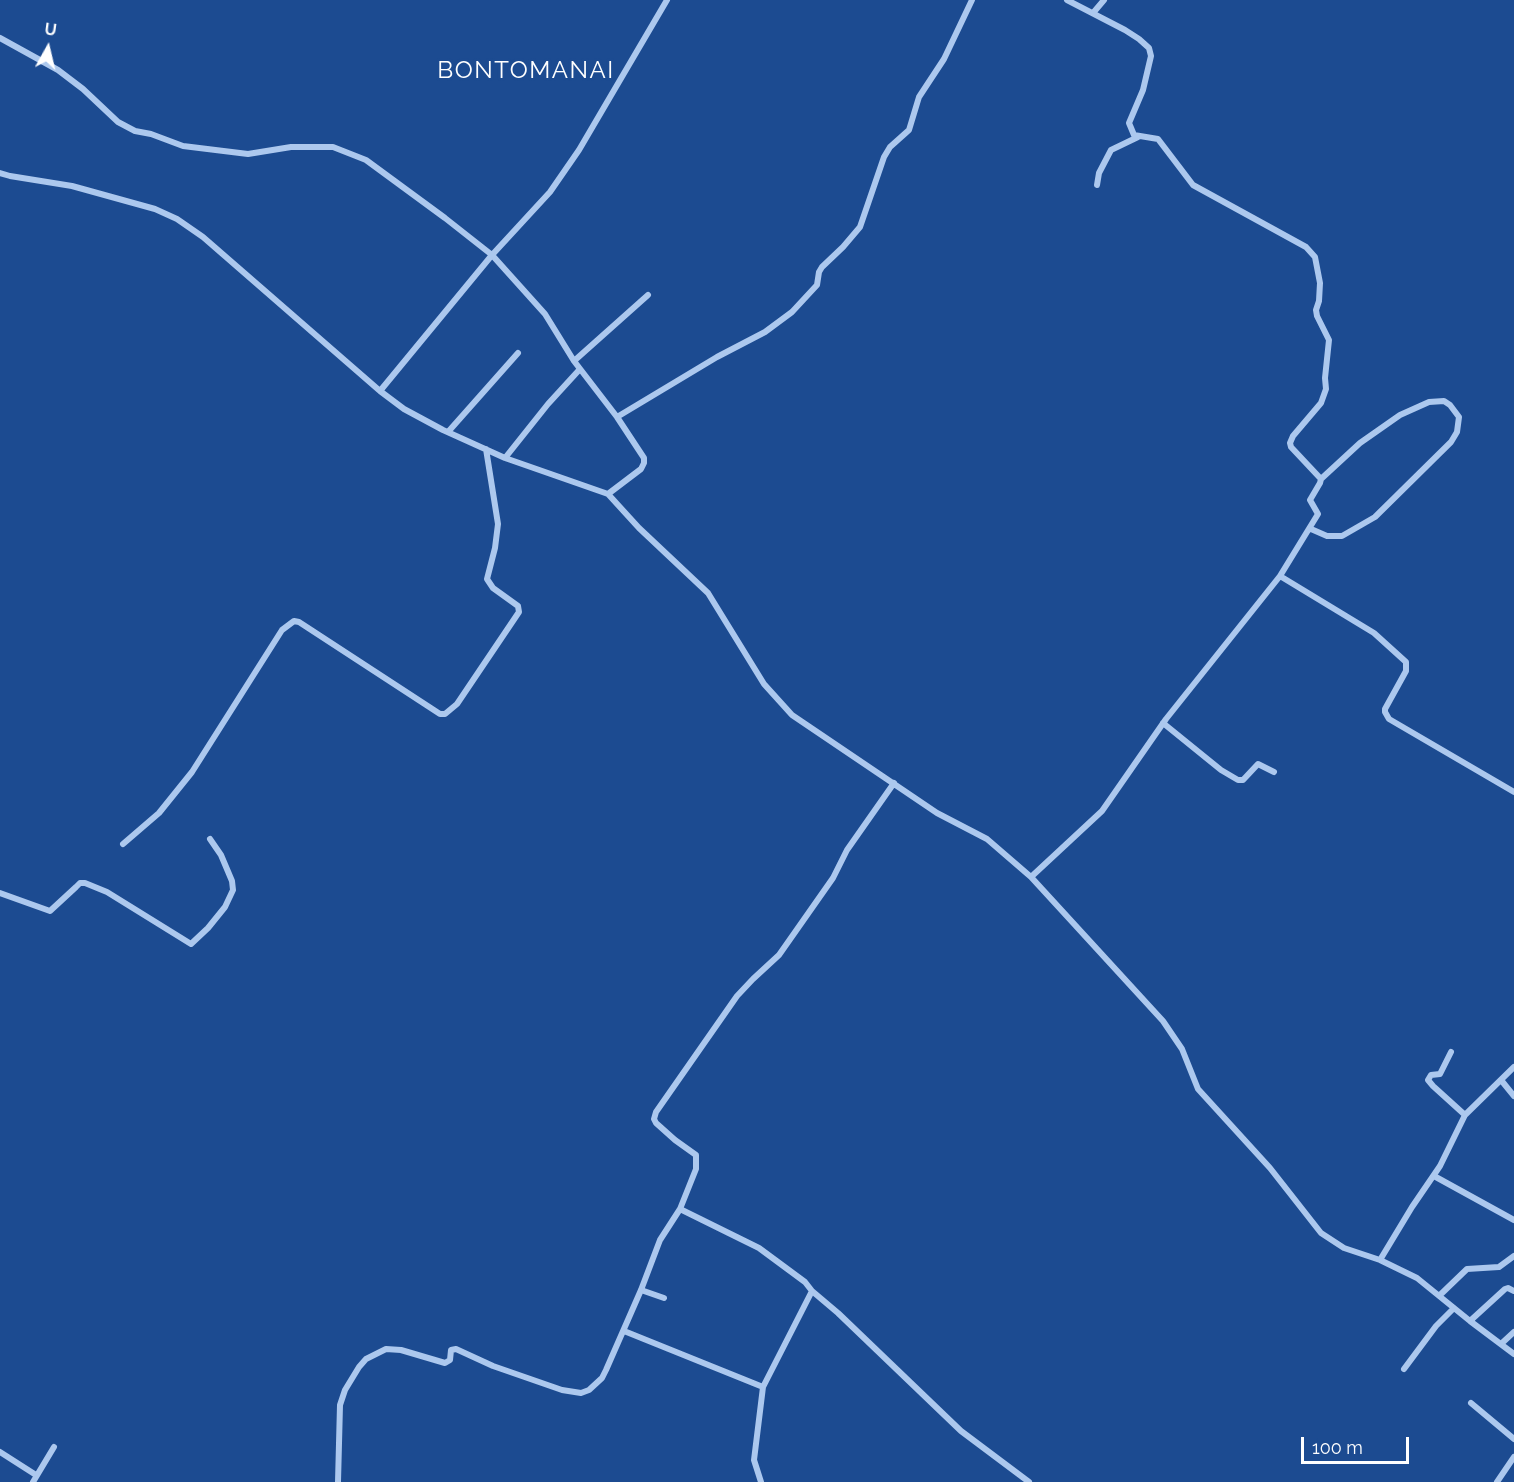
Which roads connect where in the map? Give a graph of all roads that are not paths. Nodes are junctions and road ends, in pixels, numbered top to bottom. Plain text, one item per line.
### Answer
1 (667, 0) edge
2 (972, 0) edge
3 (1067, 0) edge
4 (1104, 0) edge
5 (1093, 13) junction
6 (0, 38) edge
7 (1138, 137) junction
8 (0, 173) edge
9 (1097, 185) dead end
10 (492, 255) junction
11 (648, 295) dead end
12 (518, 353) dead end
13 (574, 361) junction
14 (580, 369) junction
15 (380, 391) junction
16 (617, 417) junction
17 (448, 432) junction
18 (486, 449) junction
19 (505, 458) junction
20 (1321, 479) junction
21 (608, 494) junction
22 (1311, 529) junction
23 (1280, 576) junction
24 (1163, 723) junction
25 (1274, 772) dead end
26 (894, 783) junction
27 (1514, 792) edge
28 (210, 839) dead end
29 (123, 844) dead end
30 (1031, 877) junction
31 (0, 893) edge
32 (1451, 1052) dead end
33 (1514, 1067) edge
34 (1501, 1080) junction
35 (1514, 1096) edge
36 (1465, 1115) junction
37 (1434, 1176) junction
38 (680, 1209) junction
39 (1514, 1220) edge
40 (1514, 1256) edge
41 (1380, 1260) junction
42 (641, 1290) junction
43 (812, 1291) junction
44 (1514, 1291) edge
45 (1440, 1295) junction
46 (664, 1298) dead end
47 (1454, 1308) junction
48 (1470, 1321) junction
49 (624, 1330) junction
50 (1514, 1332) edge
51 (1502, 1344) junction
52 (1514, 1354) edge
53 (1404, 1369) dead end
54 (763, 1387) junction
55 (1471, 1403) dead end
56 (1514, 1439) edge
57 (54, 1447) dead end
58 (0, 1452) edge
59 (1514, 1457) edge
60 (36, 1475) junction
61 (33, 1482) edge
62 (338, 1482) edge
63 (761, 1482) edge
64 (1029, 1482) edge
65 (1497, 1482) edge

1 - 10 street
2 - 16 street
3 - 5 street
4 - 5 street
5 - 7 street
6 - 10 street
7 - 9 street
7 - 20 street
8 - 15 street
10 - 13 street
10 - 15 street
11 - 13 street
12 - 17 street
13 - 14 street
14 - 16 street
14 - 19 street
15 - 17 street
16 - 21 street
17 - 18 street
18 - 19 street
18 - 29 street
19 - 21 street
20 - 22 street
20 - 22 street
21 - 26 street
22 - 23 street
23 - 24 street
23 - 27 street
24 - 25 street
24 - 30 street
26 - 30 street
26 - 38 street
28 - 31 street
30 - 41 street
32 - 36 street
33 - 34 street
34 - 35 street
34 - 36 street
36 - 37 street
37 - 39 street
37 - 41 street
38 - 42 street
38 - 43 street
40 - 45 street
41 - 45 street
42 - 46 street
42 - 49 street
43 - 54 street
43 - 64 street
44 - 48 street
45 - 47 street
47 - 48 street
47 - 53 street
48 - 51 street
49 - 54 street
49 - 62 street
50 - 51 street
51 - 52 street
54 - 63 street
55 - 56 street
57 - 60 street
58 - 60 street
59 - 65 street
60 - 61 street

